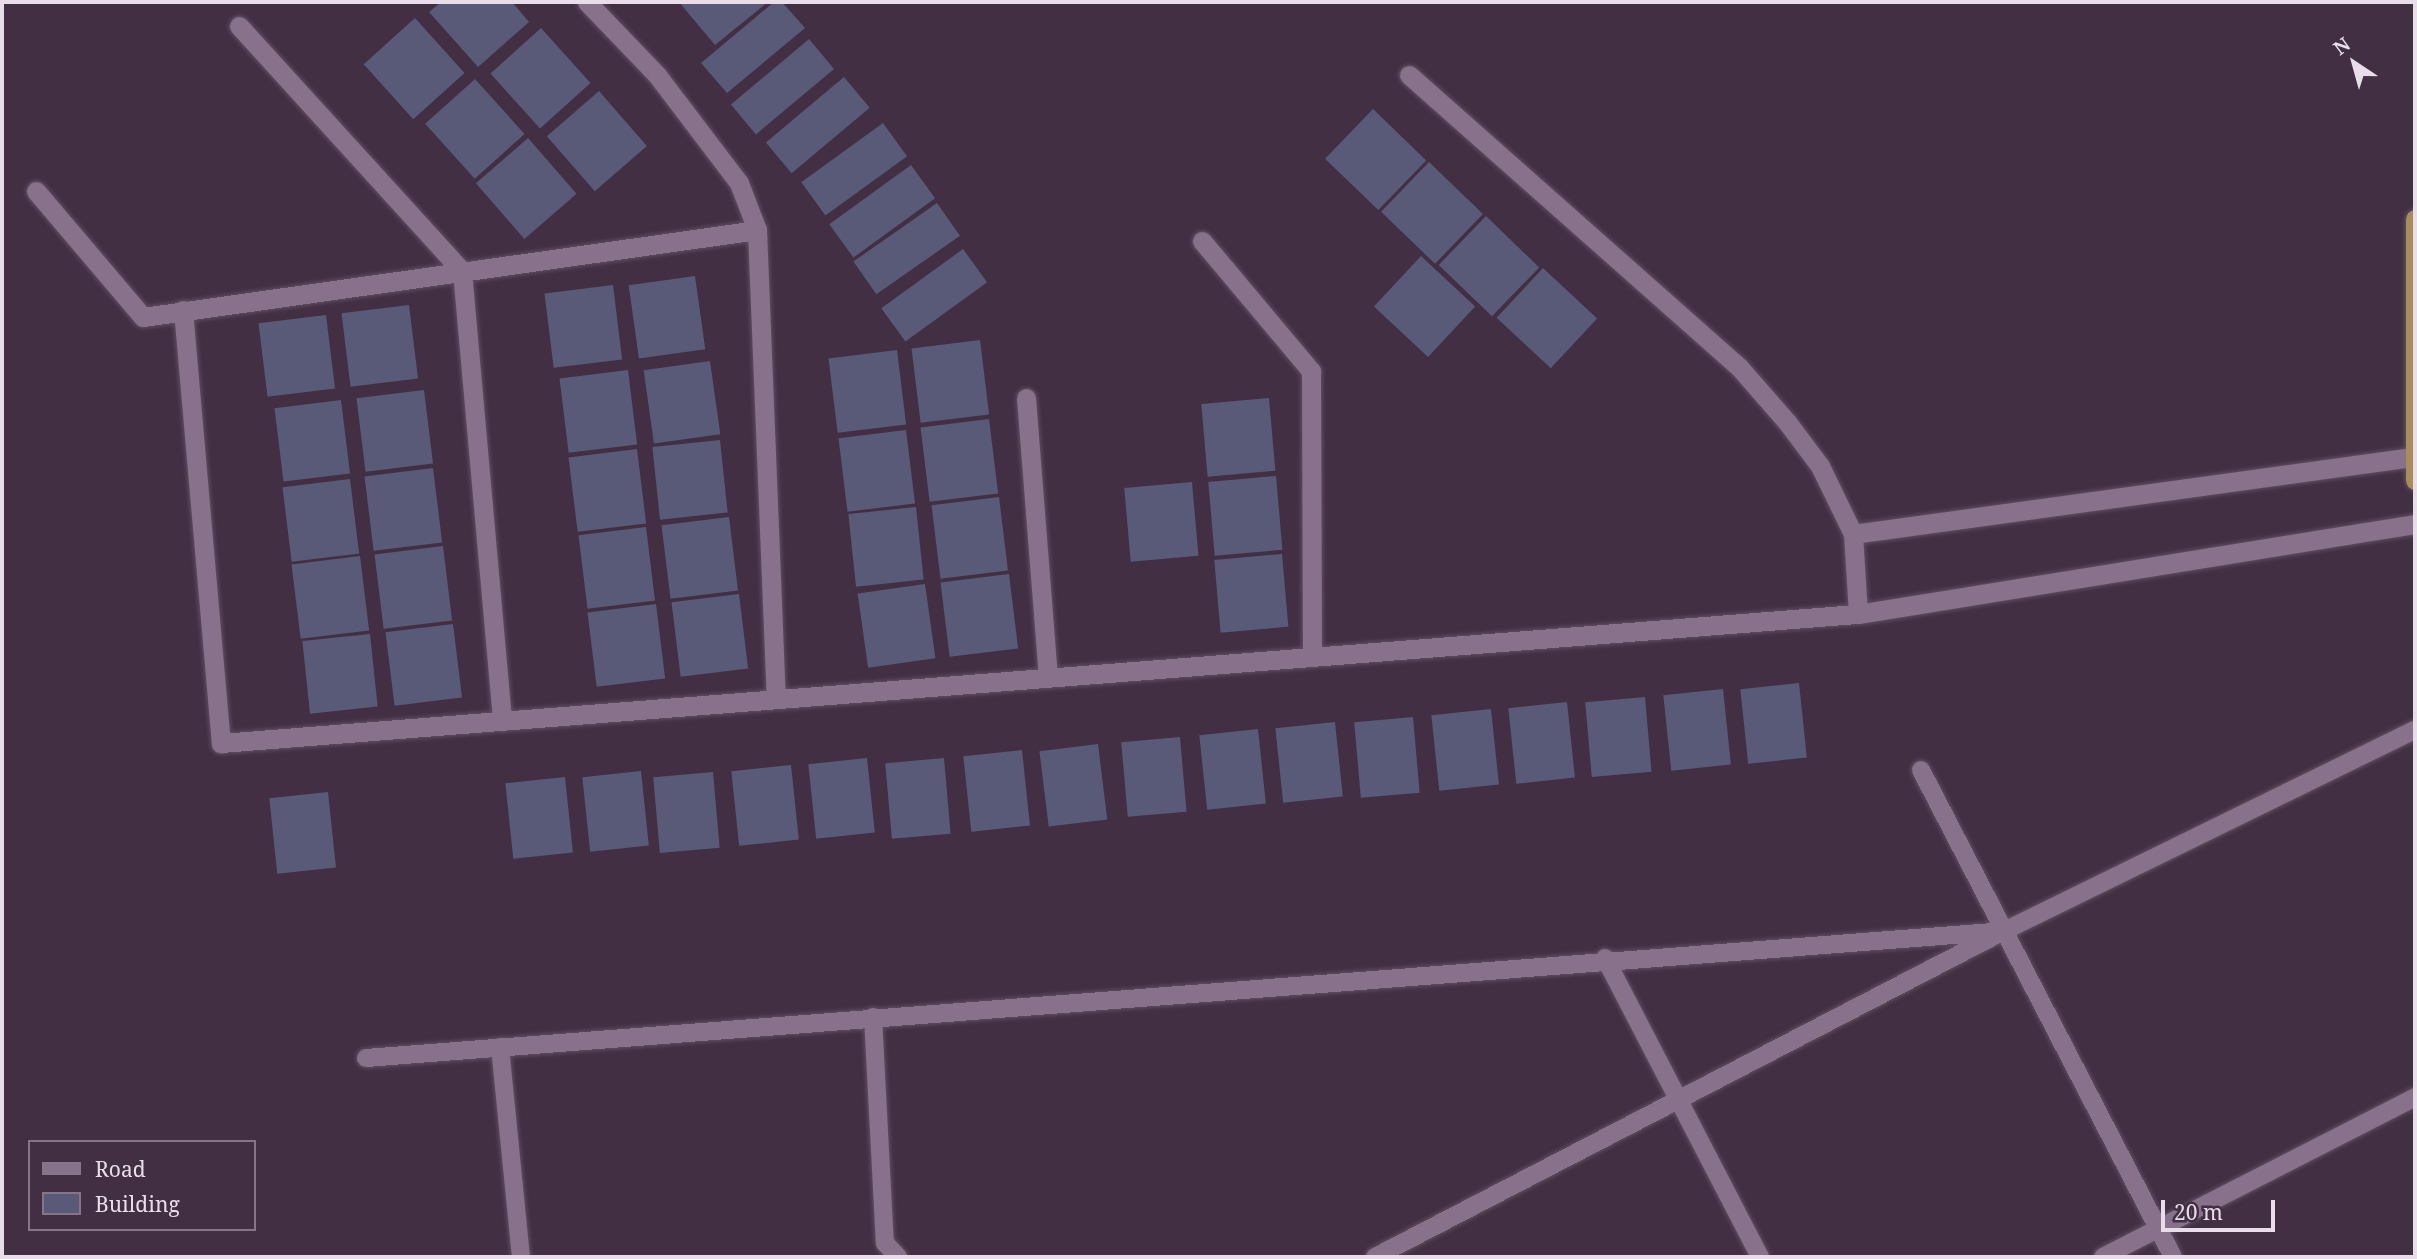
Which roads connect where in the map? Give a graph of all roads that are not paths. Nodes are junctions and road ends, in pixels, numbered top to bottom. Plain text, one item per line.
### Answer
1 (587, 2) edge
2 (239, 26) dead end
3 (1409, 75) dead end
4 (36, 191) dead end
5 (2415, 219) edge
6 (757, 230) junction
7 (1202, 242) dead end
8 (462, 271) junction
9 (183, 310) junction
10 (1026, 398) dead end
11 (2413, 457) junction
12 (2415, 480) edge
13 (2415, 524) edge
14 (1853, 534) junction
15 (1858, 614) junction
16 (1312, 656) junction
17 (1048, 677) junction
18 (776, 699) junction
19 (502, 721) junction
20 (2415, 730) edge
21 (1921, 770) dead end
22 (2004, 931) junction
23 (1605, 958) junction
24 (873, 1017) junction
25 (500, 1047) junction
26 (366, 1058) dead end
27 (2415, 1097) edge
28 (1678, 1100) junction
29 (2158, 1229) junction
30 (521, 1257) edge
31 (898, 1257) edge
32 (1375, 1257) edge
33 (1760, 1257) edge
34 (2103, 1257) edge
35 (2173, 1257) edge

1 - 6 street
2 - 8 street
3 - 14 street
4 - 9 street
5 - 11 highway
6 - 8 street
6 - 18 street
7 - 16 street
8 - 9 street
8 - 19 street
9 - 19 street
10 - 17 street
11 - 12 highway
11 - 14 street
13 - 15 street
14 - 15 street
15 - 16 street
16 - 17 street
17 - 18 street
18 - 19 street
20 - 22 lane
21 - 22 lane
22 - 23 lane
22 - 28 lane
22 - 29 lane
23 - 24 lane
23 - 28 lane
24 - 25 lane
24 - 31 lane
25 - 26 lane
25 - 30 lane
27 - 29 lane
28 - 32 lane
28 - 33 lane
29 - 34 lane
29 - 35 lane

